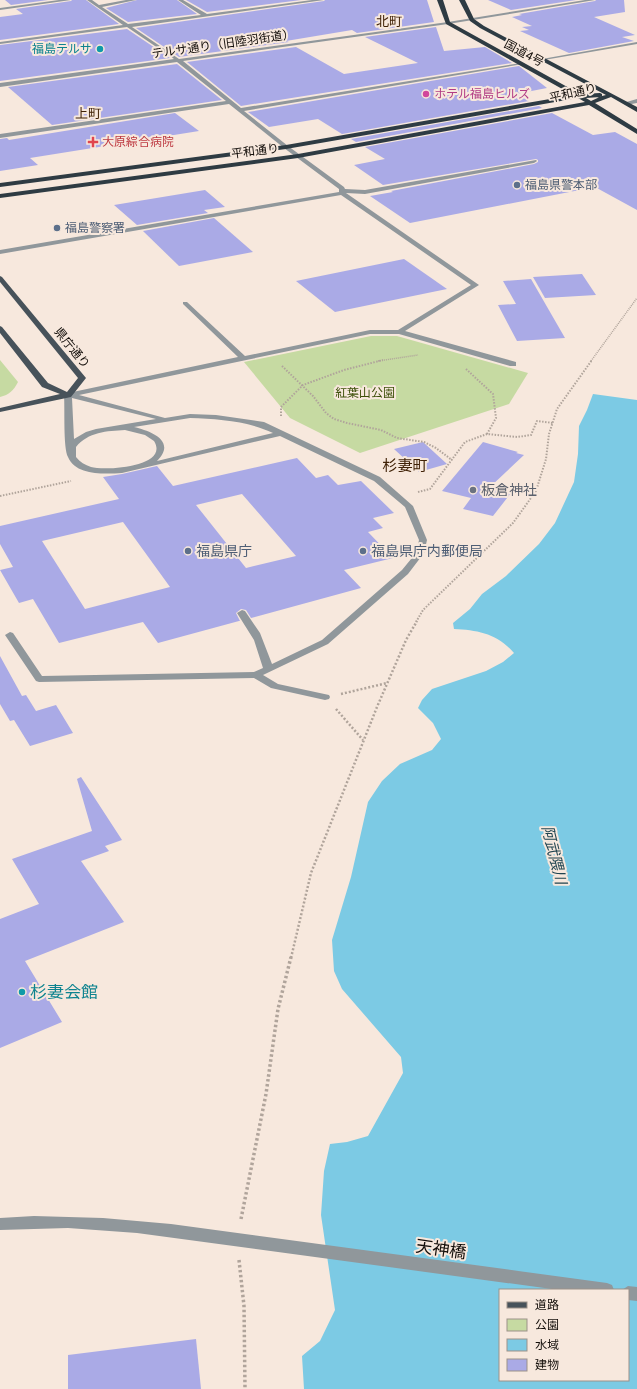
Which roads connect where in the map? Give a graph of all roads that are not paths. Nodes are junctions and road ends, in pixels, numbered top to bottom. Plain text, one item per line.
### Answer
1 (69, 0) edge
2 (89, 0) edge
3 (134, 0) edge
4 (180, 0) edge
5 (267, 0) edge
6 (322, 0) edge
7 (440, 0) edge
8 (462, 0) edge
9 (588, 0) edge
10 (593, 0) edge
11 (98, 6) junction
12 (274, 6) junction
13 (0, 8) edge
14 (205, 15) junction
15 (472, 20) junction
16 (448, 23) junction
17 (126, 26) junction
18 (0, 43) edge
19 (637, 43) edge
20 (544, 59) junction
21 (178, 60) junction
22 (521, 64) junction
23 (0, 85) edge
24 (611, 95) junction
25 (579, 96) junction
26 (637, 101) edge
27 (229, 102) junction
28 (590, 103) junction
29 (626, 103) junction
30 (239, 110) junction
31 (637, 110) edge
32 (637, 132) edge
33 (0, 136) edge
34 (286, 147) junction
35 (298, 156) junction
36 (534, 161) dead end
37 (0, 185) edge
38 (342, 192) junction
39 (0, 196) edge
40 (0, 252) edge
41 (0, 278) edge
42 (185, 303) dead end
43 (0, 328) edge
44 (398, 332) junction
45 (243, 358) junction
46 (512, 364) dead end
47 (68, 395) junction
48 (0, 410) edge
49 (165, 419) junction
50 (110, 429) junction
51 (281, 433) junction
52 (70, 449) junction
53 (141, 467) junction
54 (242, 613) dead end
55 (10, 635) dead end
56 (269, 670) junction
57 (256, 675) junction
58 (325, 697) road end
59 (0, 1224) edge
60 (600, 1289) edge

1 - 13 street
2 - 11 street
3 - 11 street
4 - 14 street
5 - 12 street
6 - 12 street
7 - 16 highway
8 - 15 highway
9 - 10 street, テルサ通り（旧陸羽街道）
9 - 15 street, テルサ通り（旧陸羽街道）
11 - 17 street
12 - 14 street
14 - 17 street
15 - 16 street, テルサ通り（旧陸羽街道）
15 - 20 highway, 国道4号
16 - 21 street, テルサ通り（旧陸羽街道）
16 - 22 highway, 国道4号
17 - 18 street
17 - 21 street
19 - 20 street
20 - 24 highway, 国道4号
21 - 23 street, テルサ通り（旧陸羽街道）
21 - 27 street
22 - 25 highway, 国道4号
22 - 30 street
24 - 25 highway, 平和通り
24 - 28 highway, 平和通り
24 - 29 highway, 国道4号
25 - 28 highway, 国道4号
25 - 34 highway, 平和通り
26 - 29 street
27 - 30 street
27 - 33 street
28 - 32 highway, 国道4号
28 - 35 highway, 平和通り
29 - 31 highway, 国道4号
30 - 34 street
34 - 35 street
34 - 37 highway, 平和通り
35 - 38 street
35 - 39 highway, 平和通り
36 - 38 street
38 - 40 street
38 - 44 street
41 - 47 main road, 県庁通り
42 - 45 street
43 - 47 main road
44 - 45 street
44 - 46 street
45 - 47 street
47 - 48 main road
47 - 49 street
47 - 52 street
49 - 50 street
49 - 51 street
50 - 52 street
50 - 53 street
51 - 53 street
51 - 56 street
52 - 53 street
54 - 56 street
55 - 57 street
56 - 57 street
57 - 58 street
59 - 60 street, 天神橋

